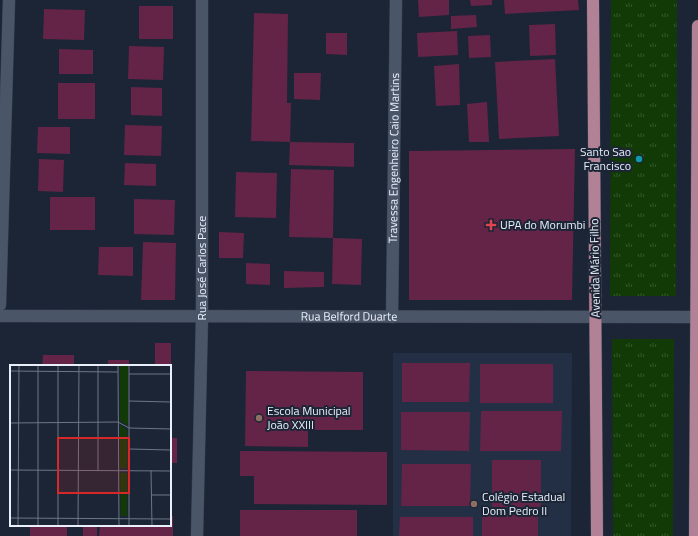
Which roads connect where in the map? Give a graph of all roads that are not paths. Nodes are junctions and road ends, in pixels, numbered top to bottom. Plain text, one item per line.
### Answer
1 (9, 0) edge
2 (202, 0) edge
3 (396, 0) edge
4 (593, 0) edge
5 (698, 26) edge
6 (698, 110) edge
7 (0, 305) edge
8 (0, 316) edge
9 (202, 316) junction
10 (392, 316) junction
11 (596, 316) junction
12 (697, 316) edge
13 (197, 536) edge
14 (597, 536) edge
15 (695, 536) edge

1 - 7 street
2 - 9 street, Rua José Carlos Pace
3 - 10 street, Travessa Engenheiro Caio Martins
4 - 11 main road, Avenida Mário Filho
5 - 6 main road
6 - 12 main road
8 - 9 street, Rua Belford Duarte
9 - 10 street, Rua Belford Duarte
9 - 13 street, Rua José Carlos Pace
10 - 11 street, Rua Belford Duarte
11 - 12 street, Rua Belford Duarte
11 - 14 main road, Avenida Mário Filho
12 - 15 main road

